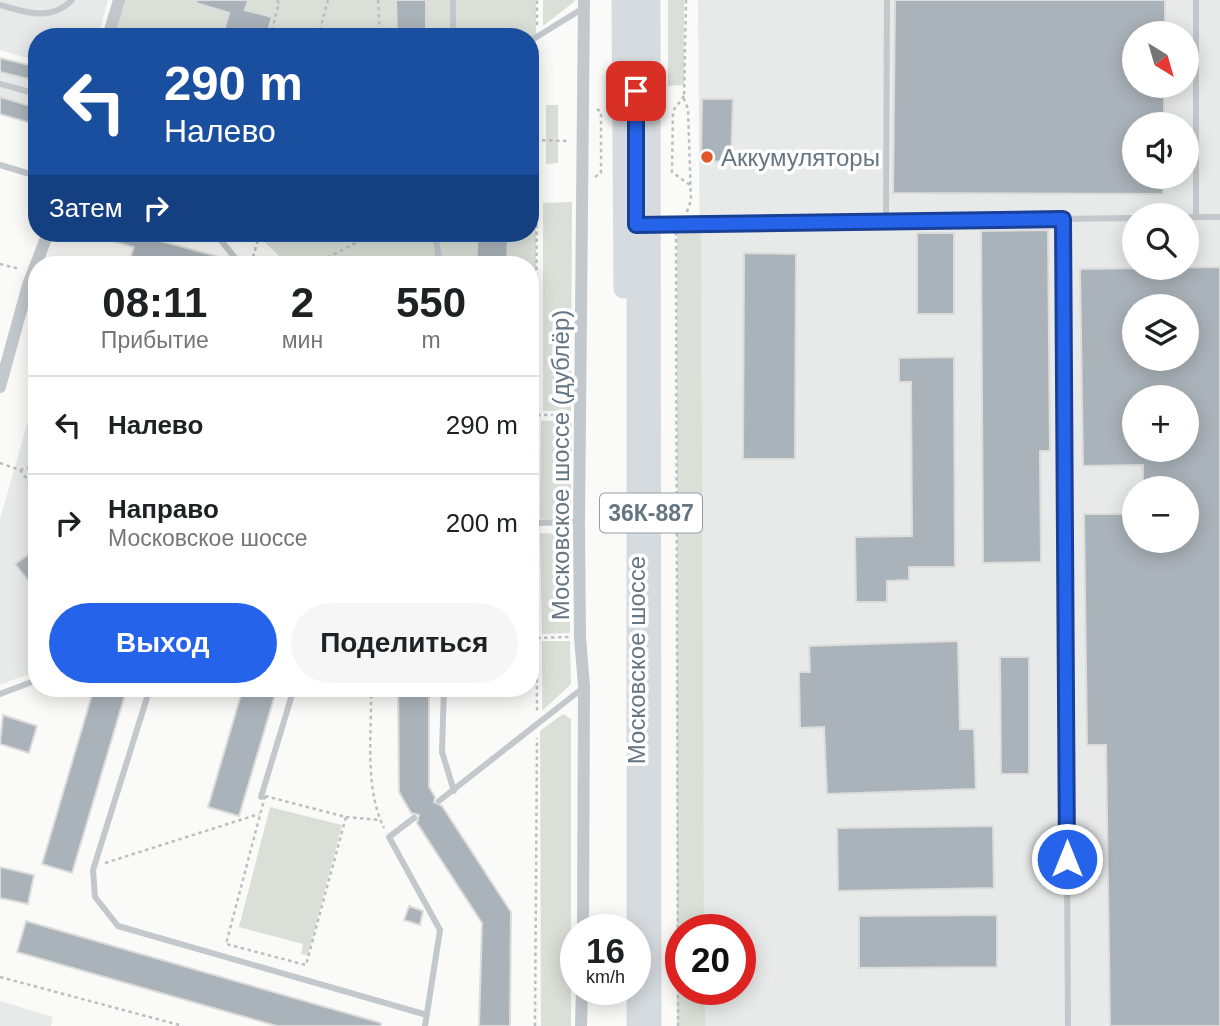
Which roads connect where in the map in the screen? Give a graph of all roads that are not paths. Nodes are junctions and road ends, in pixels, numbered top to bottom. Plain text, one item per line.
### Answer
1 (72, 0) edge
2 (118, 0) edge
3 (453, 0) edge
4 (623, 0) edge
5 (636, 0) edge
6 (651, 0) edge
7 (887, 0) edge
8 (1196, 0) edge
9 (584, 4) edge
10 (0, 5) edge
11 (110, 28) edge
12 (453, 28) edge
13 (539, 35) edge
14 (636, 37) junction
15 (0, 84) edge
16 (28, 92) edge
17 (0, 165) edge
18 (28, 173) edge
19 (1196, 203) edge
20 (1199, 217) edge
21 (1220, 217) edge
22 (1122, 218) edge
23 (1063, 219) junction
24 (886, 221) junction
25 (644, 225) junction
26 (222, 242) edge
27 (234, 256) edge
28 (28, 289) edge
29 (1, 382) edge
30 (579, 522) junction
31 (539, 523) edge
32 (28, 683) edge
33 (584, 686) junction
34 (0, 694) edge
35 (147, 697) edge
36 (290, 697) edge
37 (444, 697) edge
38 (454, 791) junction
39 (261, 797) dead end
40 (439, 801) dead end
41 (414, 818) dead end
42 (583, 914) edge
43 (624, 914) edge
44 (582, 1005) edge
45 (623, 1005) edge
46 (427, 1015) junction
47 (425, 1026) edge
48 (581, 1026) edge
49 (623, 1026) edge
50 (636, 1026) edge
51 (652, 1026) edge
52 (1068, 1026) edge

1 - 10 lane
2 - 11 street
3 - 12 lane
4 - 14 street
4 - 43 main road, Московское шоссе / 36К-887
5 - 14 main road, Московское шоссе / 36К-887
6 - 25 main road, Московское шоссе / 36К-887
7 - 24 lane
8 - 19 lane
9 - 13 lane
9 - 30 street, Московское шоссе (дублёр)
14 - 25 main road, Московское шоссе / 36К-887
15 - 16 lane
17 - 18 lane
20 - 21 lane
22 - 23 lane
23 - 24 lane
23 - 52 lane
24 - 25 lane
25 - 50 main road, Московское шоссе / 36К-887
25 - 51 main road, Московское шоссе / 36К-887
26 - 27 lane
28 - 29 street
30 - 31 lane
30 - 33 street, Московское шоссе (дублёр)
32 - 34 lane
33 - 38 lane
33 - 42 street, Московское шоссе (дублёр)
35 - 46 lane
36 - 39 lane
37 - 38 lane
38 - 40 lane
41 - 46 lane
44 - 48 street
45 - 49 main road
46 - 47 lane

